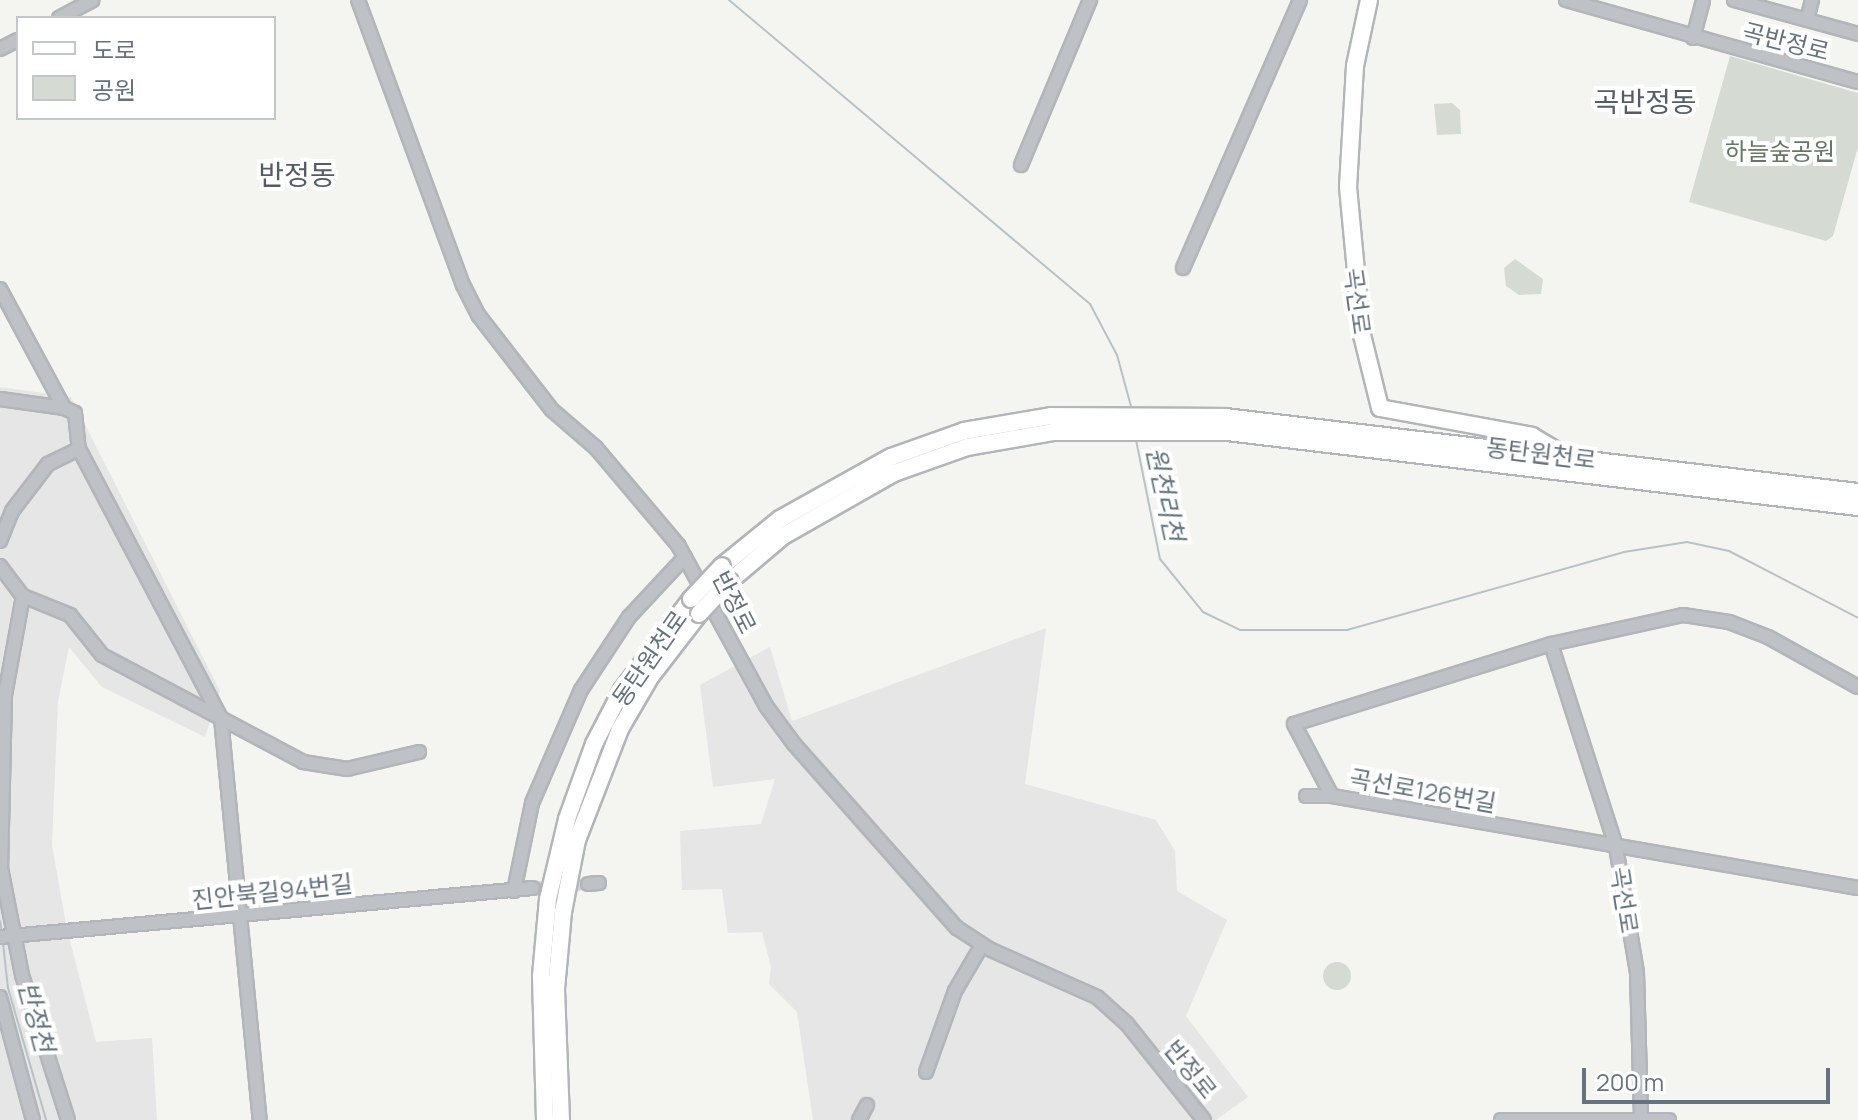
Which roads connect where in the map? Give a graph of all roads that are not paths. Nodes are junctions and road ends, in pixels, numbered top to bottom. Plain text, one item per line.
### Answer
1 (93, 0) edge
2 (358, 0) edge
3 (1090, 0) edge
4 (1300, 0) edge
5 (1369, 0) edge
6 (1566, 0) edge
7 (1703, 0) edge
8 (1734, 0) edge
9 (1812, 0) edge
10 (1760, 3) edge
11 (63, 16) edge
12 (1807, 20) junction
13 (1858, 34) edge
14 (1693, 38) junction
15 (1858, 82) edge
16 (1021, 165) dead end
17 (1183, 268) dead end
18 (0, 289) edge
19 (0, 399) edge
20 (64, 408) junction
21 (1424, 447) junction
22 (79, 449) junction
23 (1565, 456) junction
24 (1858, 491) edge
25 (1823, 495) junction
26 (1858, 508) edge
27 (0, 541) edge
28 (685, 557) junction
29 (0, 566) edge
30 (23, 596) junction
31 (695, 606) junction
32 (1551, 644) junction
33 (1858, 687) edge
34 (221, 718) junction
35 (419, 752) dead end
36 (1306, 796) dead end
37 (1332, 796) junction
38 (1616, 847) junction
39 (533, 888) tunnel mouth
40 (1858, 888) edge
41 (514, 891) junction
42 (241, 918) junction
43 (8, 936) edge
44 (982, 945) junction
45 (0, 997) edge
46 (926, 1072) dead end
47 (867, 1105) dead end
48 (33, 1120) edge
49 (68, 1120) edge
50 (260, 1120) edge
51 (545, 1120) edge
52 (561, 1120) edge
53 (859, 1120) edge
54 (1204, 1120) edge
55 (1501, 1120) edge
56 (1641, 1120) edge
57 (1669, 1120) edge

1 - 11 street
2 - 28 street, 반정로
3 - 16 street
4 - 17 street
5 - 23 main road, 곡선로
6 - 14 street, 곡반정로
7 - 14 street
8 - 10 street
9 - 12 street
10 - 12 street
12 - 13 street
14 - 15 street, 곡반정로
18 - 20 street
19 - 20 street
20 - 22 street
21 - 23 main road, 동탄원천로
21 - 25 main road, 동탄원천로
21 - 31 main road, 동탄원천로, bridge
22 - 27 street
22 - 34 street
23 - 25 main road, 동탄원천로
24 - 25 main road
25 - 26 main road, 동탄원천로
28 - 41 street
28 - 44 street, 반정로
29 - 30 street
30 - 34 street
30 - 43 street
31 - 51 main road, 동탄원천로
31 - 52 main road, 동탄원천로
32 - 33 street
32 - 37 street, 곡선로126번길
32 - 38 street, 곡선로
34 - 35 street
34 - 42 street
36 - 37 street
37 - 38 street, 곡선로126번길
38 - 40 street, 곡선로126번길
38 - 56 street, 곡선로
39 - 41 street, 진안북길94번길
41 - 42 street, 진안북길94번길
42 - 43 street, 진안북길94번길
42 - 50 street
43 - 49 street
44 - 46 street
44 - 54 street, 반정로
45 - 48 street
47 - 53 street
55 - 56 street
56 - 57 street

